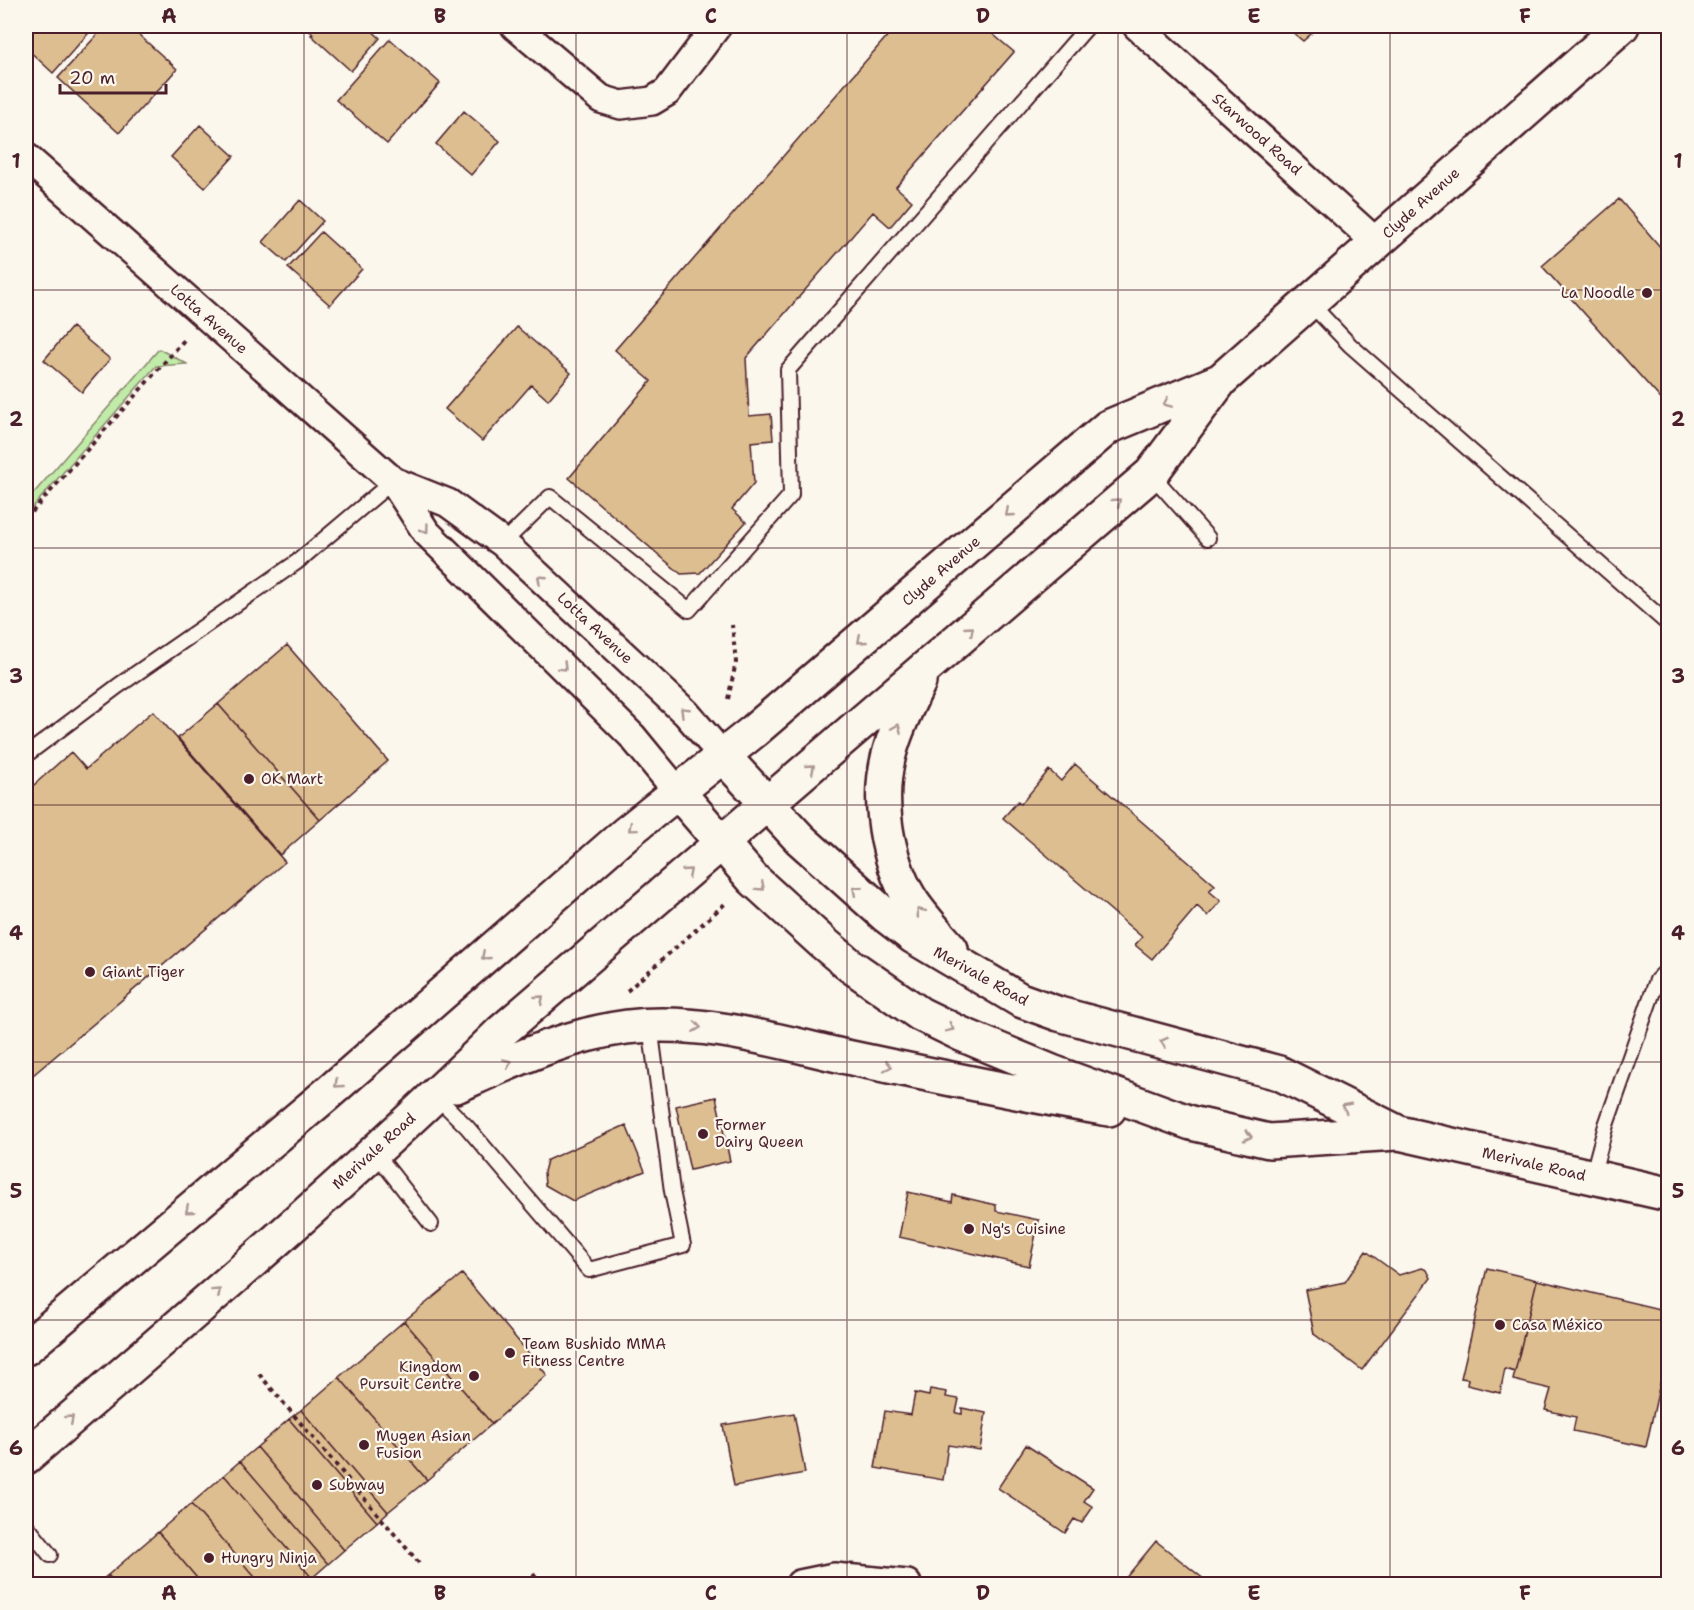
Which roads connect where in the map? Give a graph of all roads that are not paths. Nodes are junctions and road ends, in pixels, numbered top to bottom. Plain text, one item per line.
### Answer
1 (515, 26) edge
2 (717, 26) edge
3 (1088, 26) edge
4 (1137, 26) edge
5 (1622, 26) edge
6 (26, 157) edge
7 (1377, 243) junction
8 (1309, 302) junction
9 (1221, 380) junction
10 (1150, 474) junction
11 (393, 480) junction
12 (1208, 538) dead end
13 (503, 543) junction
14 (1668, 624) edge
15 (926, 669) junction
16 (26, 755) edge
17 (723, 756) junction
18 (678, 792) junction
19 (767, 806) junction
20 (721, 844) junction
21 (1668, 969) edge
22 (971, 974) junction
23 (650, 1026) junction
24 (436, 1096) junction
25 (1191, 1123) junction
26 (1399, 1133) junction
27 (374, 1151) junction
28 (1593, 1177) junction
29 (1668, 1194) edge
30 (430, 1224) dead end
31 (26, 1348) edge
32 (26, 1457) edge
33 (26, 1525) edge
34 (50, 1555) dead end
35 (800, 1584) edge
36 (908, 1584) edge

1 - 2 street
3 - 13 lane
4 - 7 street, Starwood Road
5 - 7 main road, Clyde Avenue
6 - 11 street, Lotta Avenue
7 - 8 main road, Clyde Avenue
8 - 9 main road, Clyde Avenue
8 - 14 lane
9 - 10 main road, Clyde Avenue
9 -> 17 main road, Clyde Avenue
10 - 12 lane
15 -> 10 main road, Clyde Avenue
11 - 13 street, Lotta Avenue
11 - 16 lane
11 -> 18 street, Lotta Avenue
17 -> 13 street, Lotta Avenue
19 -> 15 main road, Clyde Avenue
22 -> 15 main road
17 - 18 main road, Clyde Avenue
17 - 19 main road, Merivale Road
18 - 20 main road, Merivale Road
18 -> 31 main road
19 - 20 main road, Clyde Avenue
22 -> 19 main road, Merivale Road
24 -> 20 main road, Merivale Road
20 -> 25 main road, Merivale Road
21 - 28 lane
26 -> 22 main road, Merivale Road
24 -> 23 main road
23 - 24 lane
23 -> 25 main road
24 - 27 main road, Merivale Road
25 -> 26 main road, Merivale Road
26 - 28 main road, Merivale Road
27 - 30 lane
32 -> 27 main road, Merivale Road
28 - 29 main road, Merivale Road
33 - 34 lane
35 - 36 street

